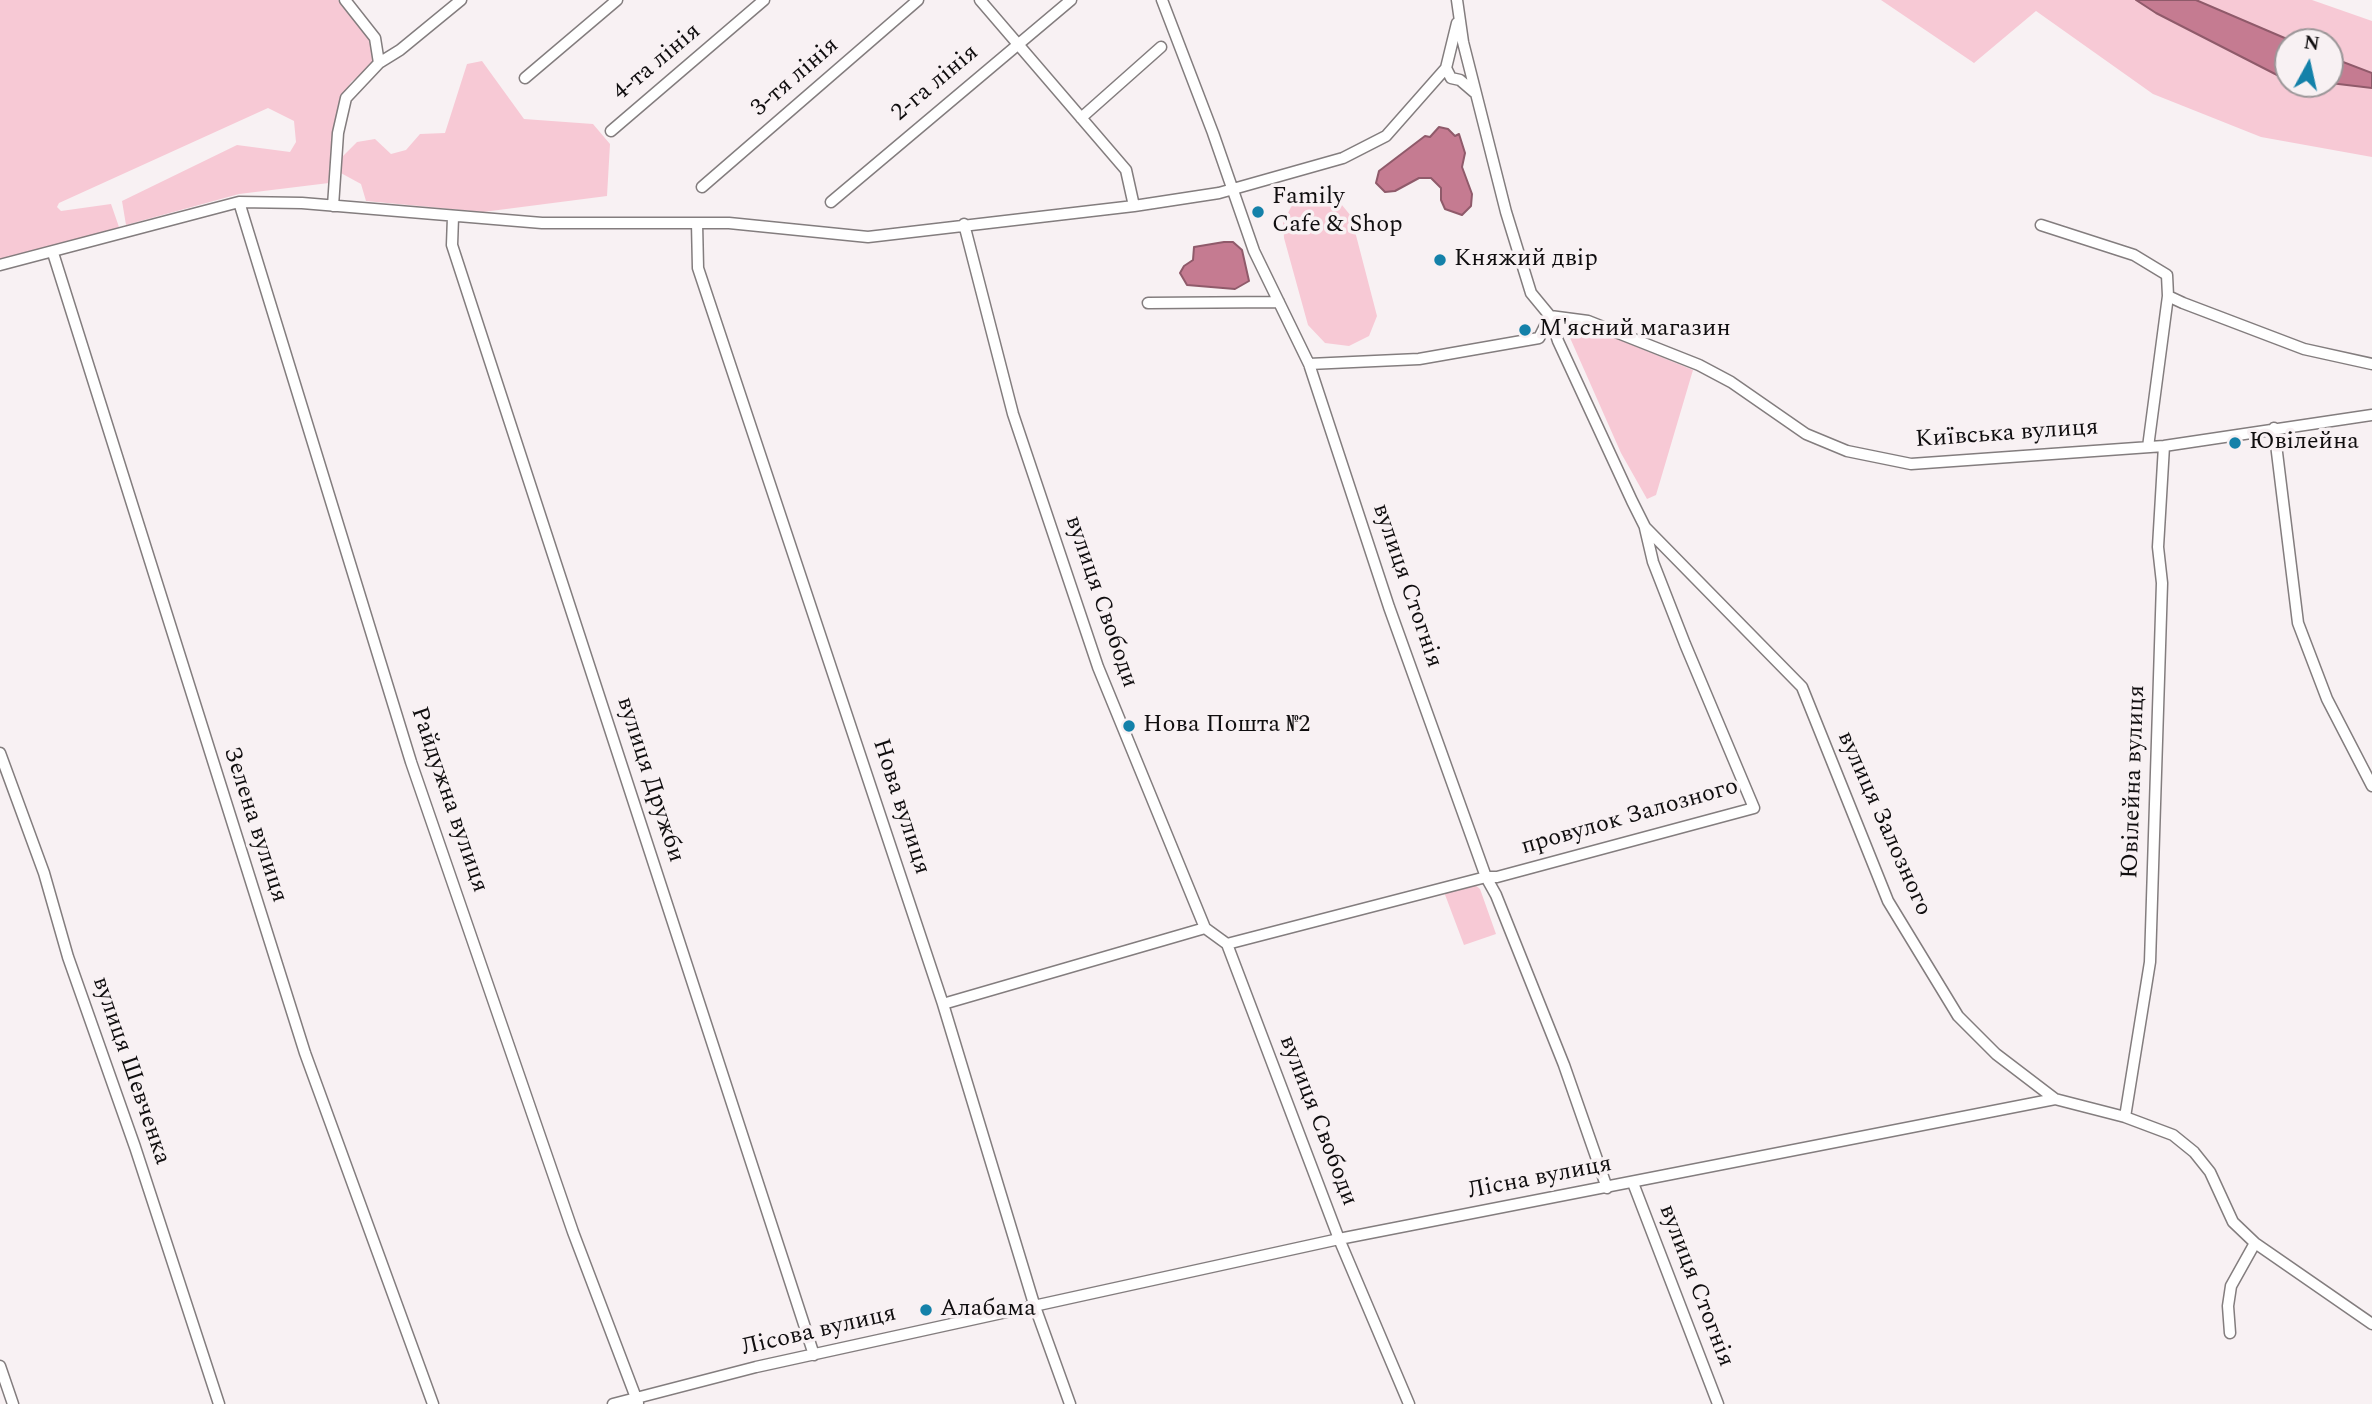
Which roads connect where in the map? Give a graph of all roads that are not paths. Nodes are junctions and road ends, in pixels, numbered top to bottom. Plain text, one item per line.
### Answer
1 (345, 0) edge
2 (461, 0) edge
3 (617, 0) edge
4 (764, 0) edge
5 (918, 0) edge
6 (980, 0) edge
7 (1071, 0) edge
8 (1162, 0) edge
9 (1457, 0) edge
10 (1458, 19) junction
11 (1017, 43) junction
12 (1161, 47) dead end
13 (379, 63) junction
14 (1447, 63) junction
15 (1470, 66) junction
16 (525, 78) dead end
17 (1458, 80) junction
18 (1432, 86) junction
19 (1476, 94) junction
20 (1081, 118) junction
21 (611, 131) dead end
22 (702, 187) dead end
23 (1232, 190) junction
24 (239, 202) junction
25 (831, 202) dead end
26 (334, 206) junction
27 (1134, 206) junction
28 (453, 217) junction
29 (697, 223) junction
30 (964, 224) junction
31 (2041, 225) dead end
32 (54, 253) junction
33 (0, 265) edge
34 (2168, 296) junction
35 (1279, 302) junction
36 (1149, 303) dead end
37 (1550, 316) junction
38 (2372, 364) edge
39 (1309, 365) junction
40 (2372, 415) edge
41 (2274, 428) junction
42 (2164, 446) junction
43 (2148, 447) junction
44 (1645, 527) junction
45 (0, 753) edge
46 (2372, 786) edge
47 (1486, 877) junction
48 (1205, 928) junction
49 (1227, 944) junction
50 (943, 1004) junction
51 (2054, 1099) junction
52 (2125, 1117) junction
53 (1633, 1183) junction
54 (1607, 1188) junction
55 (1339, 1239) junction
56 (2255, 1243) junction
57 (1034, 1304) junction
58 (2372, 1324) edge
59 (2230, 1333) dead end
60 (814, 1355) junction
61 (0, 1366) edge
62 (637, 1401) edge
63 (13, 1404) edge
64 (219, 1404) edge
65 (433, 1404) edge
66 (613, 1404) edge
67 (1070, 1404) edge
68 (1409, 1404) edge
69 (1718, 1404) edge

1 - 13 street
2 - 13 street
3 - 16 street
4 - 21 street, 4-та лінія
5 - 22 street, 3-тя лінія
6 - 11 street
7 - 11 street, 2-га лінія
8 - 23 street, вулиця Стогнія
9 - 10 street
10 - 14 street
10 - 15 street, вулиця Залозного
11 - 20 street
11 - 25 street, 2-га лінія
12 - 20 street
13 - 26 street
14 - 15 street
14 - 17 street
14 - 18 street
15 - 17 street
15 - 19 street, вулиця Залозного
17 - 18 street
17 - 19 street
18 - 23 street
19 - 37 street, вулиця Залозного
20 - 27 street
23 - 27 street
23 - 35 street, вулиця Стогнія
24 - 26 street
24 - 32 street
24 - 62 street, Райдужна вулиця
26 - 28 street
27 - 30 street
28 - 29 street
28 - 60 street, вулиця Дружби
29 - 30 street
29 - 50 street, Нова вулиця
30 - 48 street, вулиця Свободи
31 - 34 street
32 - 33 street
32 - 65 street, Зелена вулиця
34 - 38 street
34 - 43 street
35 - 36 street
35 - 39 street, вулиця Стогнія
37 - 39 street
37 - 43 street, Київська вулиця
37 - 44 street, вулиця Залозного
39 - 47 street, вулиця Стогнія
40 - 41 street, Київська вулиця
41 - 42 street, Київська вулиця
41 - 46 street
42 - 43 street, Київська вулиця
42 - 52 street, Ювілейна вулиця
44 - 47 street, провулок Залозного
44 - 51 street, вулиця Залозного
45 - 64 street, вулиця Шевченка
47 - 49 street, провулок Залозного
47 - 54 street, вулиця Стогнія
48 - 49 street
48 - 50 street
49 - 55 street, вулиця Свободи
50 - 57 street, Нова вулиця
51 - 52 street, вулиця Залозного
51 - 53 street, Лісна вулиця
52 - 56 street, вулиця Залозного
53 - 54 street, Лісна вулиця
53 - 69 street, вулиця Стогнія
54 - 55 street, Лісна вулиця
55 - 57 street, Лісна вулиця
55 - 68 street, вулиця Свободи
56 - 58 street, вулиця Залозного
56 - 59 street
57 - 60 street, Лісова вулиця
57 - 67 street, Нова вулиця
60 - 62 street, Лісова вулиця
61 - 63 street
62 - 66 street, Лісова вулиця

